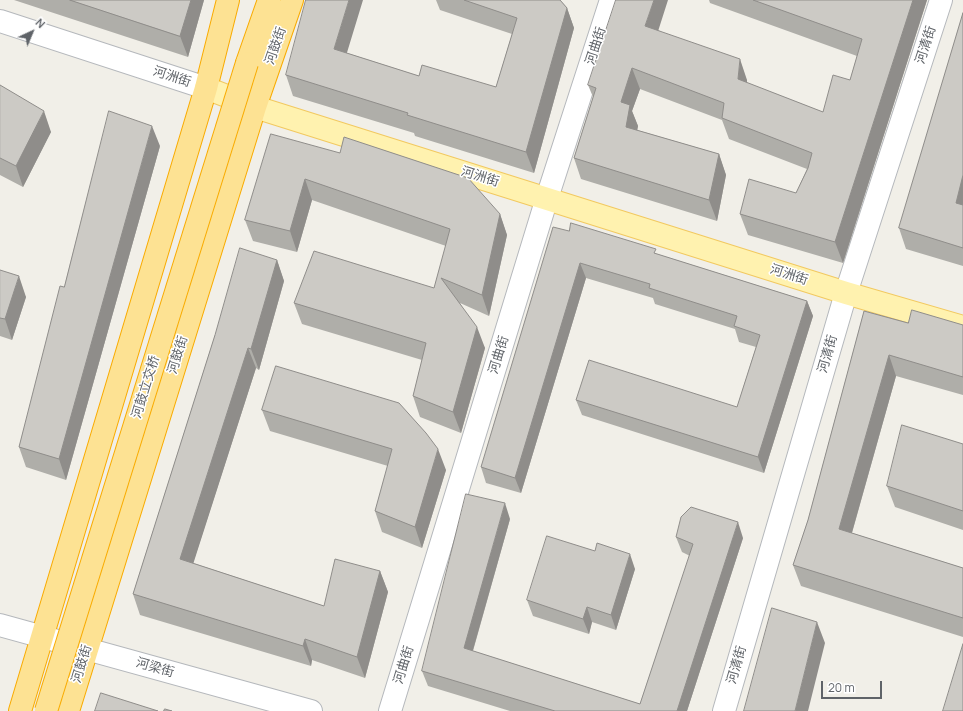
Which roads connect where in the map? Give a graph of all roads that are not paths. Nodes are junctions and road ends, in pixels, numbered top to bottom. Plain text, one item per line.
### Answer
1 (228, 0) edge
2 (260, 0) edge
3 (269, 0) edge
4 (292, 0) edge
5 (611, 0) edge
6 (941, 0) edge
7 (0, 21) edge
8 (247, 63) junction
9 (206, 88) junction
10 (255, 107) junction
11 (547, 198) junction
12 (846, 293) junction
13 (963, 327) edge
14 (0, 625) edge
15 (42, 638) junction
16 (87, 649) junction
17 (20, 711) edge
18 (46, 711) edge
19 (68, 711) edge
20 (310, 711) edge
21 (390, 711) edge
22 (724, 711) edge

1 - 9 highway
2 - 8 highway
3 - 8 highway
4 - 10 highway, 河鼓街
5 - 11 street, 河曲街
6 - 12 street, 河清街
7 - 9 street, 河洲街
8 - 18 highway, 河鼓立交桥, bridge
9 - 10 main road, 河洲街
9 - 15 highway
10 - 11 main road, 河洲街
10 - 16 highway, 河鼓街
11 - 12 main road, 河洲街
11 - 21 street, 河曲街
12 - 13 main road, 河洲街
12 - 22 street, 河清街
14 - 15 street, 河梁街
15 - 16 street, 河梁街
15 - 17 highway
16 - 19 highway, 河鼓街
16 - 20 street, 河梁街

